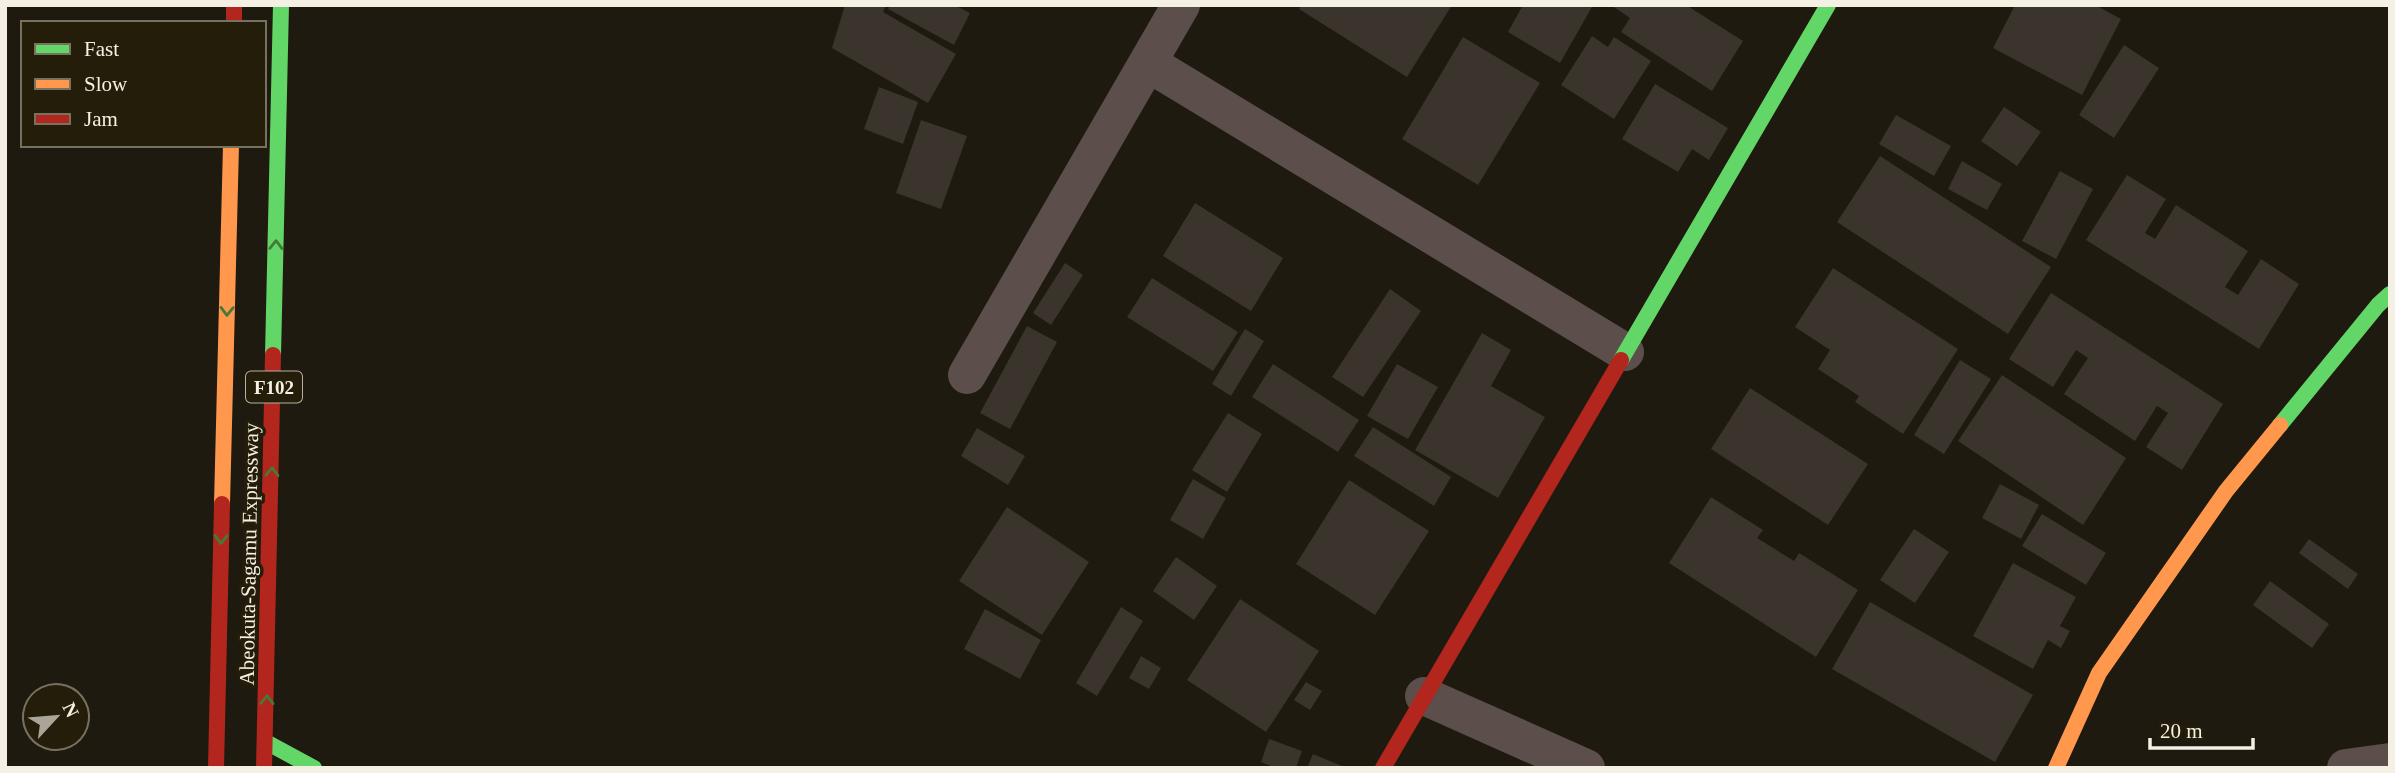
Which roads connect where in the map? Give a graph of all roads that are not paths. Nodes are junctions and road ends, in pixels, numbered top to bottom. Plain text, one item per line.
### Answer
1 (281, 5) edge
2 (1181, 5) edge
3 (1828, 5) edge
4 (1148, 63) junction
5 (231, 147) edge
6 (2390, 294) edge
7 (1625, 352) junction
8 (967, 375) dead end
9 (1424, 696) junction
10 (266, 742) junction
11 (2390, 762) edge
12 (216, 768) edge
13 (264, 768) edge
14 (314, 768) edge
15 (1382, 768) edge
16 (1586, 768) edge
17 (2056, 768) edge
18 (2346, 768) edge

10 -> 1 main road, Abeokuta-Sagamu Expressway / F102
2 - 4 street
3 - 7 main road
4 - 7 street
4 - 8 street
5 -> 12 main road, Abeokuta-Sagamu Expressway / F102
6 - 17 main road
7 - 9 main road
9 - 15 main road
9 - 16 street
10 - 13 main road, Abeokuta-Sagamu Expressway / F102
10 - 14 main road
11 - 18 street

